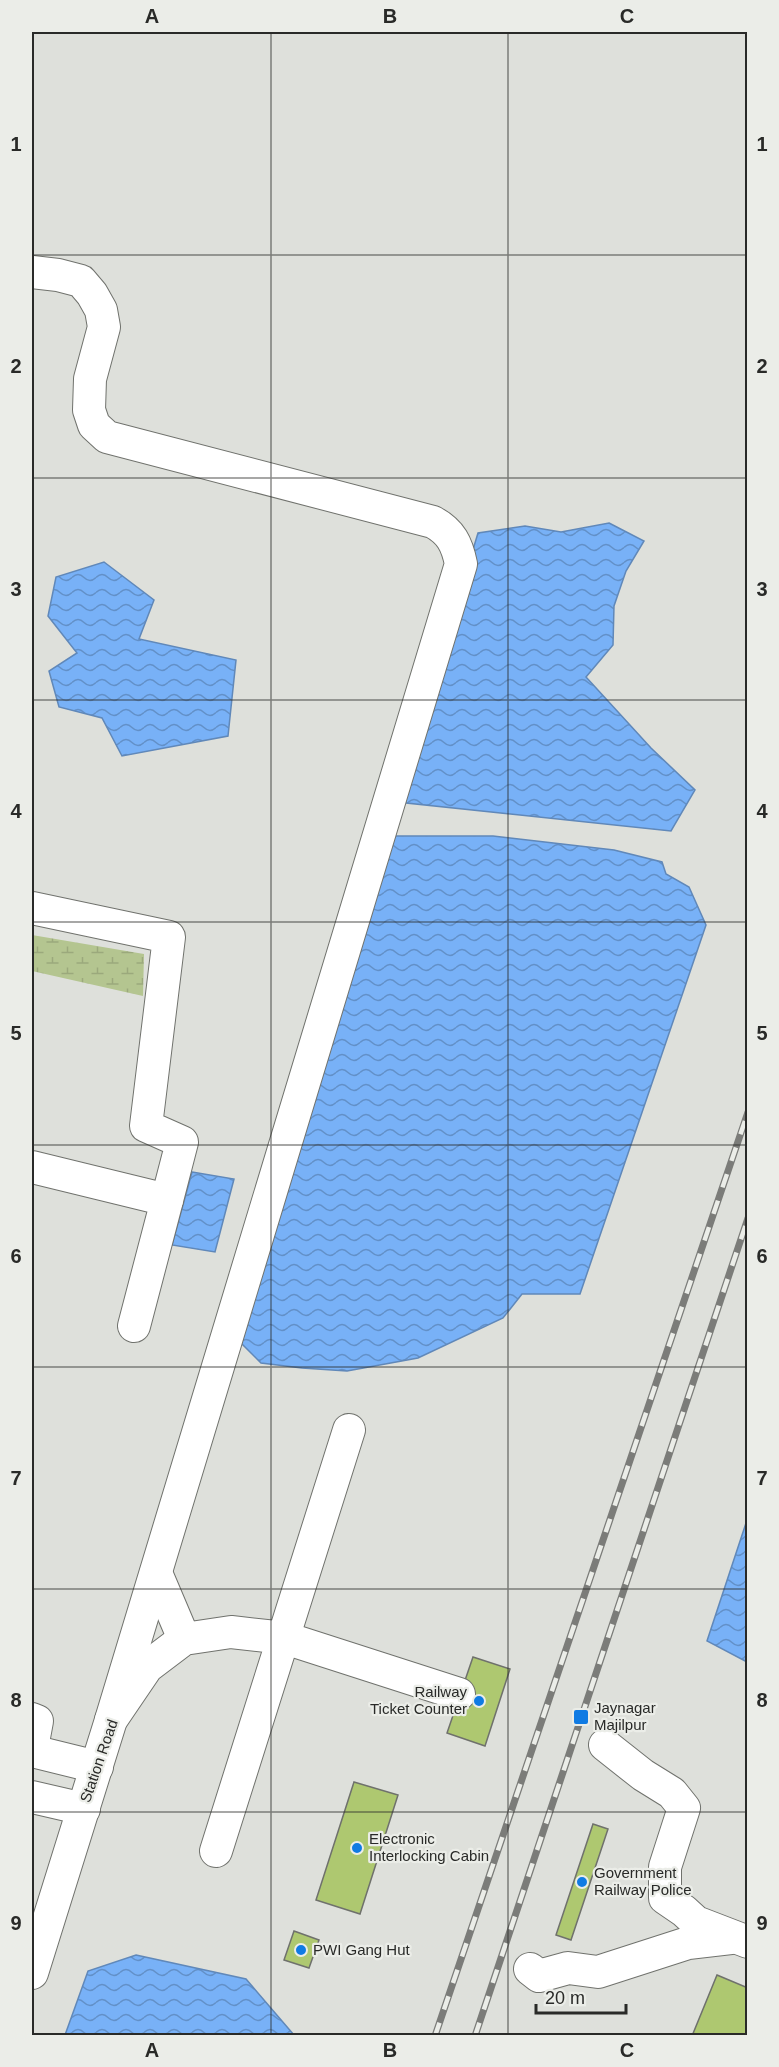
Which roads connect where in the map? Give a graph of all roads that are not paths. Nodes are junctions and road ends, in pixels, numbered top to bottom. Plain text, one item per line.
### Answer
1 (32, 272) edge
2 (32, 908) edge
3 (32, 1167) edge
4 (167, 1200) junction
5 (134, 1326) dead end
6 (349, 1430) dead end
7 (156, 1573) junction
8 (285, 1638) junction
9 (184, 1639) junction
10 (459, 1694) dead end
11 (32, 1719) edge
12 (111, 1720) junction
13 (605, 1745) dead end
14 (32, 1749) edge
15 (97, 1767) junction
16 (32, 1797) edge
17 (84, 1809) junction
18 (216, 1851) dead end
19 (37, 1935) edge
20 (743, 1940) edge
21 (530, 1969) dead end
22 (32, 1973) edge

1 - 7 street
2 - 4 street
3 - 4 street
4 - 5 street
6 - 8 street
7 - 9 street
7 - 12 street
8 - 9 street, Station Road
8 - 10 street, Station Road
8 - 18 street
9 - 12 street, Station Road
11 - 14 street
12 - 15 street, Station Road
13 - 20 street
14 - 15 street
15 - 17 street, Station Road
16 - 17 street
17 - 19 street, Station Road
19 - 22 street, Station Road
20 - 21 street

